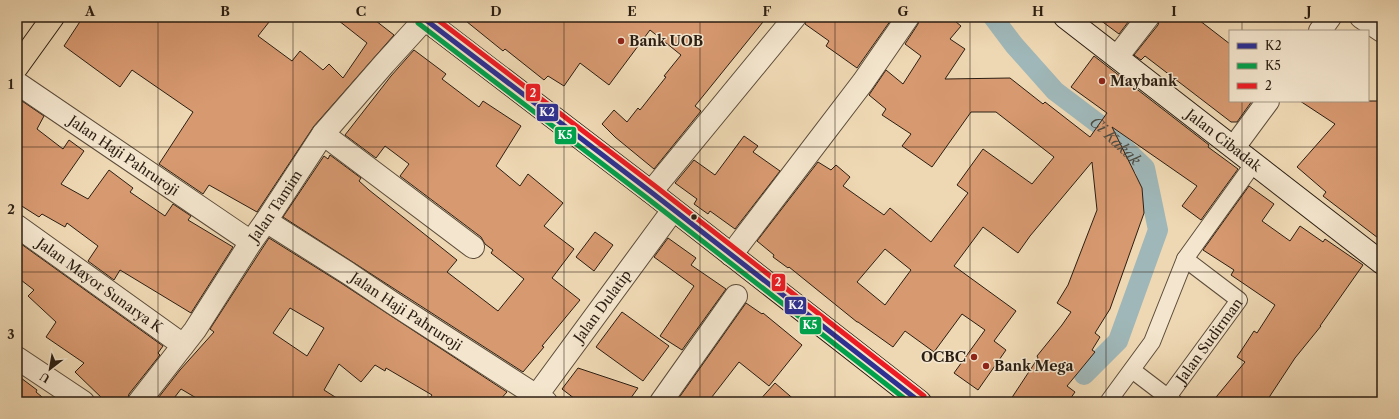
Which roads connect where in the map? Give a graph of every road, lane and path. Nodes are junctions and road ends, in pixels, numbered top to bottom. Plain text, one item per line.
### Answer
1 (53, 17) edge
2 (795, 17) edge
3 (908, 17) edge
4 (1065, 17) edge
5 (1148, 17) edge
6 (1330, 17) edge
7 (1361, 17) edge
8 (423, 18) edge
9 (1321, 30) edge
10 (1382, 31) edge
11 (1117, 57) junction
12 (17, 67) edge
13 (17, 83) edge
14 (1267, 102) edge
15 (323, 134) junction
16 (1234, 147) junction
17 (1254, 163) junction
18 (651, 192) junction
19 (673, 210) junction
20 (266, 221) junction
21 (17, 226) edge
22 (251, 242) junction
23 (473, 247) dead end
24 (731, 255) junction
25 (1185, 259) junction
26 (1382, 263) edge
27 (736, 296) dead end
28 (183, 345) junction
29 (17, 358) edge
30 (1132, 370) junction
31 (538, 400) edge
32 (1171, 400) edge
33 (83, 402) edge
34 (139, 402) edge
35 (661, 402) edge
36 (920, 402) edge
37 (1108, 402) edge

1 - 12 main road
2 - 18 street
3 - 24 street
4 - 11 street, Jalan Cibadak
5 - 11 street
6 - 9 street
7 - 10 street
8 - 15 street, Jalan Tamim
8 - 18 main road
11 - 16 street, Jalan Cibadak
13 - 22 street, Jalan Haji Pahruroji
14 - 16 street
15 - 20 street, Jalan Tamim
15 - 23 street
16 - 17 street, Jalan Cibadak
17 - 25 street
17 - 26 street, Jalan Cibadak
18 - 19 main road
19 - 24 main road
19 - 31 street, Jalan Dulatip
20 - 22 street, Jalan Tamim
20 - 31 street, Jalan Haji Pahruroji
21 - 28 street, Jalan Mayor Sunarya K
22 - 28 street, Jalan Tamim
24 - 36 main road
25 - 30 street
25 - 32 street, Jalan Sudirman
27 - 35 street
28 - 34 street, Jalan Tamim
29 - 33 street
30 - 32 street, Jalan Sudirman
30 - 37 street

